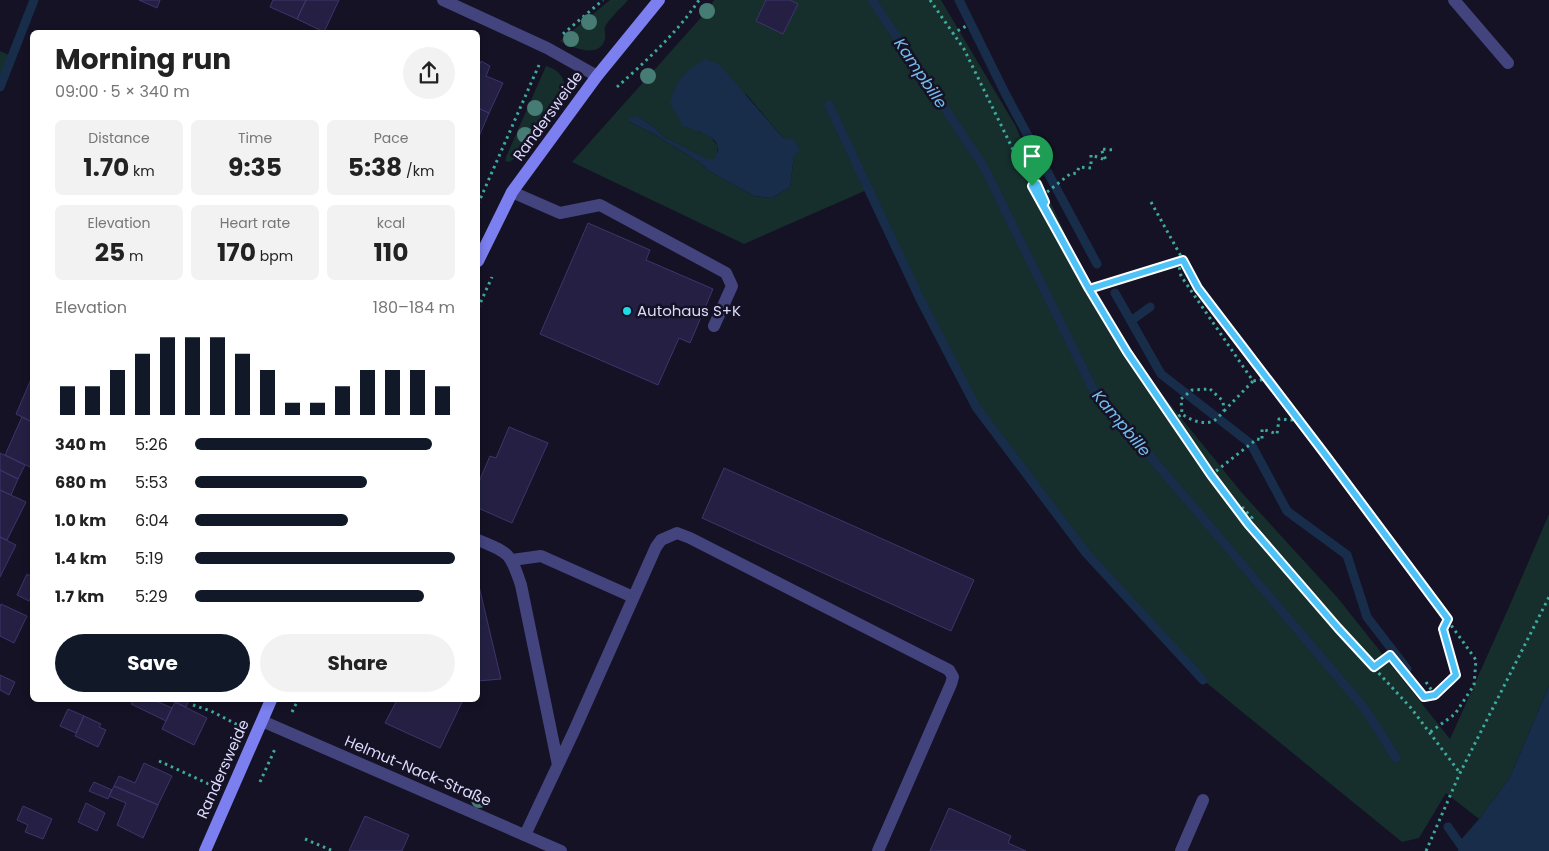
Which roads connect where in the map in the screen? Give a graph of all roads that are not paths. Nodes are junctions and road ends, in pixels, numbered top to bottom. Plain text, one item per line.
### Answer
1 (443, 0) edge
2 (659, 0) edge
3 (1454, 0) edge
4 (1508, 63) dead end
5 (597, 76) junction
6 (512, 192) junction
7 (480, 256) edge
8 (714, 326) dead end
9 (480, 541) edge
10 (512, 560) junction
11 (633, 597) junction
12 (270, 702) edge
13 (262, 721) junction
14 (558, 765) junction
15 (1203, 800) dead end
16 (525, 835) junction
17 (204, 851) edge
18 (561, 851) edge
19 (878, 851) edge
20 (1181, 851) edge

1 - 5 street
2 - 5 street, Randersweide
3 - 4 street
5 - 6 street, Randersweide
6 - 7 street, Randersweide
6 - 8 street
9 - 10 street
10 - 11 street
10 - 14 street
11 - 14 street
11 - 19 street
12 - 13 street, Randersweide
13 - 16 street, Helmut-Nack-Straße
13 - 17 street, Randersweide
14 - 16 street
15 - 20 street
16 - 18 street, Helmut-Nack-Straße

